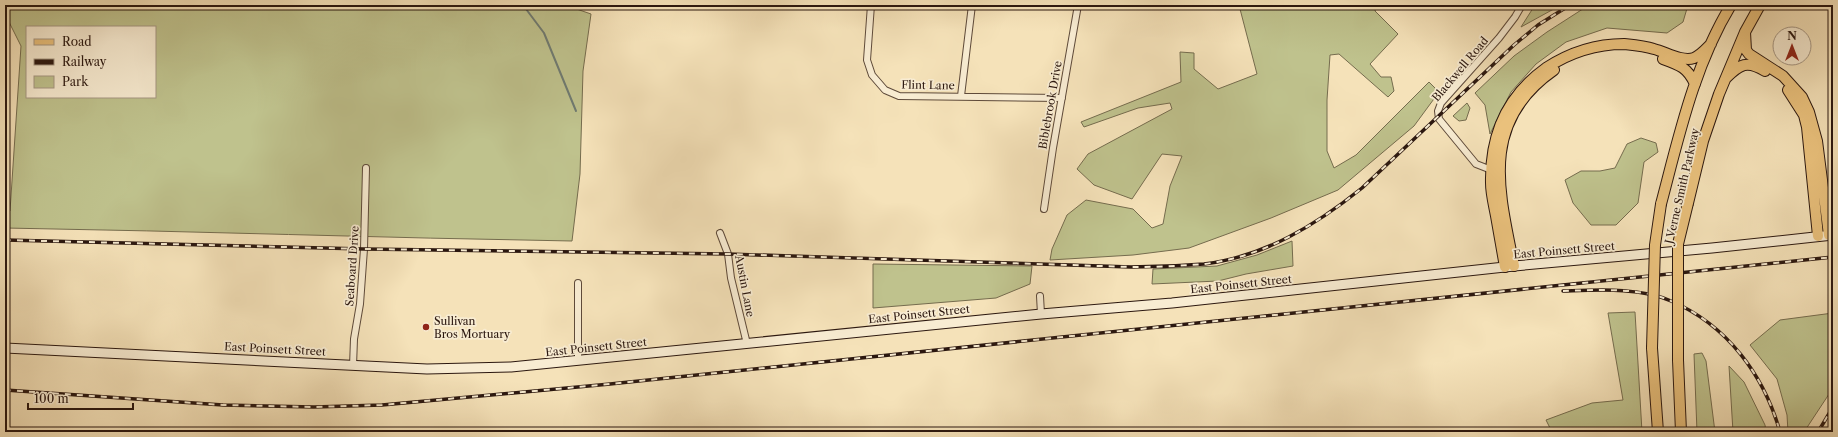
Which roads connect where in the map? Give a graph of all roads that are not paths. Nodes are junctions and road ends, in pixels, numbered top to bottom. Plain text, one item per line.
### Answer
1 (871, 5) edge
2 (972, 5) edge
3 (1078, 5) edge
4 (1522, 5) edge
5 (1732, 5) edge
6 (1760, 5) edge
7 (1745, 32) junction
8 (1711, 44) junction
9 (1726, 78) junction
10 (1695, 84) junction
11 (961, 96) junction
12 (1062, 98) junction
13 (366, 168) dead end
14 (1495, 171) junction
15 (1044, 209) dead end
16 (720, 233) dead end
17 (1827, 236) edge
18 (1509, 267) junction
19 (578, 283) dead end
20 (1040, 296) dead end
21 (1041, 314) junction
22 (747, 344) junction
23 (5, 348) edge
24 (578, 361) junction
25 (353, 366) junction
26 (1658, 432) edge
27 (1681, 432) edge

1 - 11 street, Flint Lane
2 - 11 street
3 - 12 street, Biblebrook Drive
4 - 14 street, Blackwell Road
5 - 8 main road, J Verne Smith Parkway
6 - 7 main road, J Verne Smith Parkway
7 - 9 main road, J Verne Smith Parkway
7 - 17 main road
8 - 10 main road, J Verne Smith Parkway
8 - 14 main road
9 - 17 main road
9 - 27 main road, J Verne Smith Parkway, bridge
10 - 14 main road
10 - 26 main road, J Verne Smith Parkway, bridge
11 - 12 street, Flint Lane
12 - 15 street, Biblebrook Drive
13 - 25 street, Seaboard Drive
14 - 18 main road
16 - 22 street, Austin Lane
17 - 18 main road, East Poinsett Street
18 - 21 main road, East Poinsett Street
19 - 24 street
20 - 21 street
21 - 22 main road, East Poinsett Street
22 - 24 main road, East Poinsett Street
23 - 25 main road, East Poinsett Street
24 - 25 main road, East Poinsett Street

